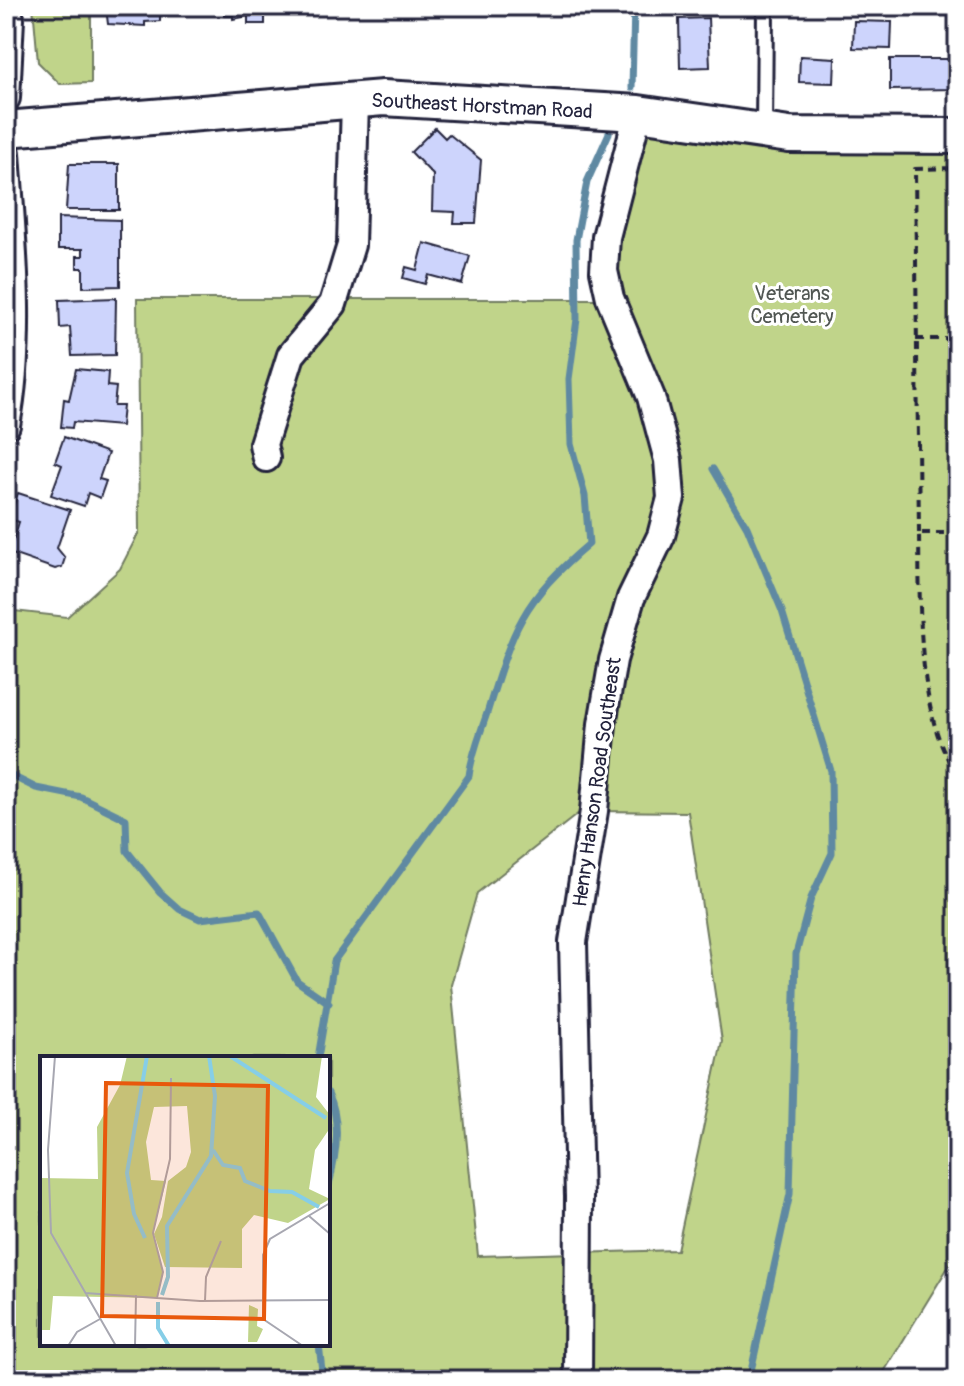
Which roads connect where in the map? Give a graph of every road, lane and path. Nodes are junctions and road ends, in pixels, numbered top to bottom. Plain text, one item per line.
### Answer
1 (7, 6) edge
2 (765, 6) edge
3 (6, 98) edge
4 (355, 101) junction
5 (638, 113) junction
6 (6, 129) edge
7 (764, 132) junction
8 (958, 136) edge
9 (6, 153) edge
10 (958, 168) edge
11 (916, 339) junction
12 (958, 339) edge
13 (6, 425) edge
14 (266, 458) dead end
15 (919, 533) junction
16 (958, 533) edge
17 (958, 774) edge
18 (578, 1380) edge

1 - 3 street
2 - 7 lane
4 - 5 street, Southeast Horstman Road
4 - 6 street, Southeast Horstman Road
4 - 14 street
5 - 7 street, Southeast Horstman Road
5 - 18 street, Henry Hanson Road Southeast
7 - 8 street, Southeast Horstman Road
9 - 13 street
10 - 11 path
11 - 12 path
11 - 15 path
15 - 16 path
15 - 17 path

